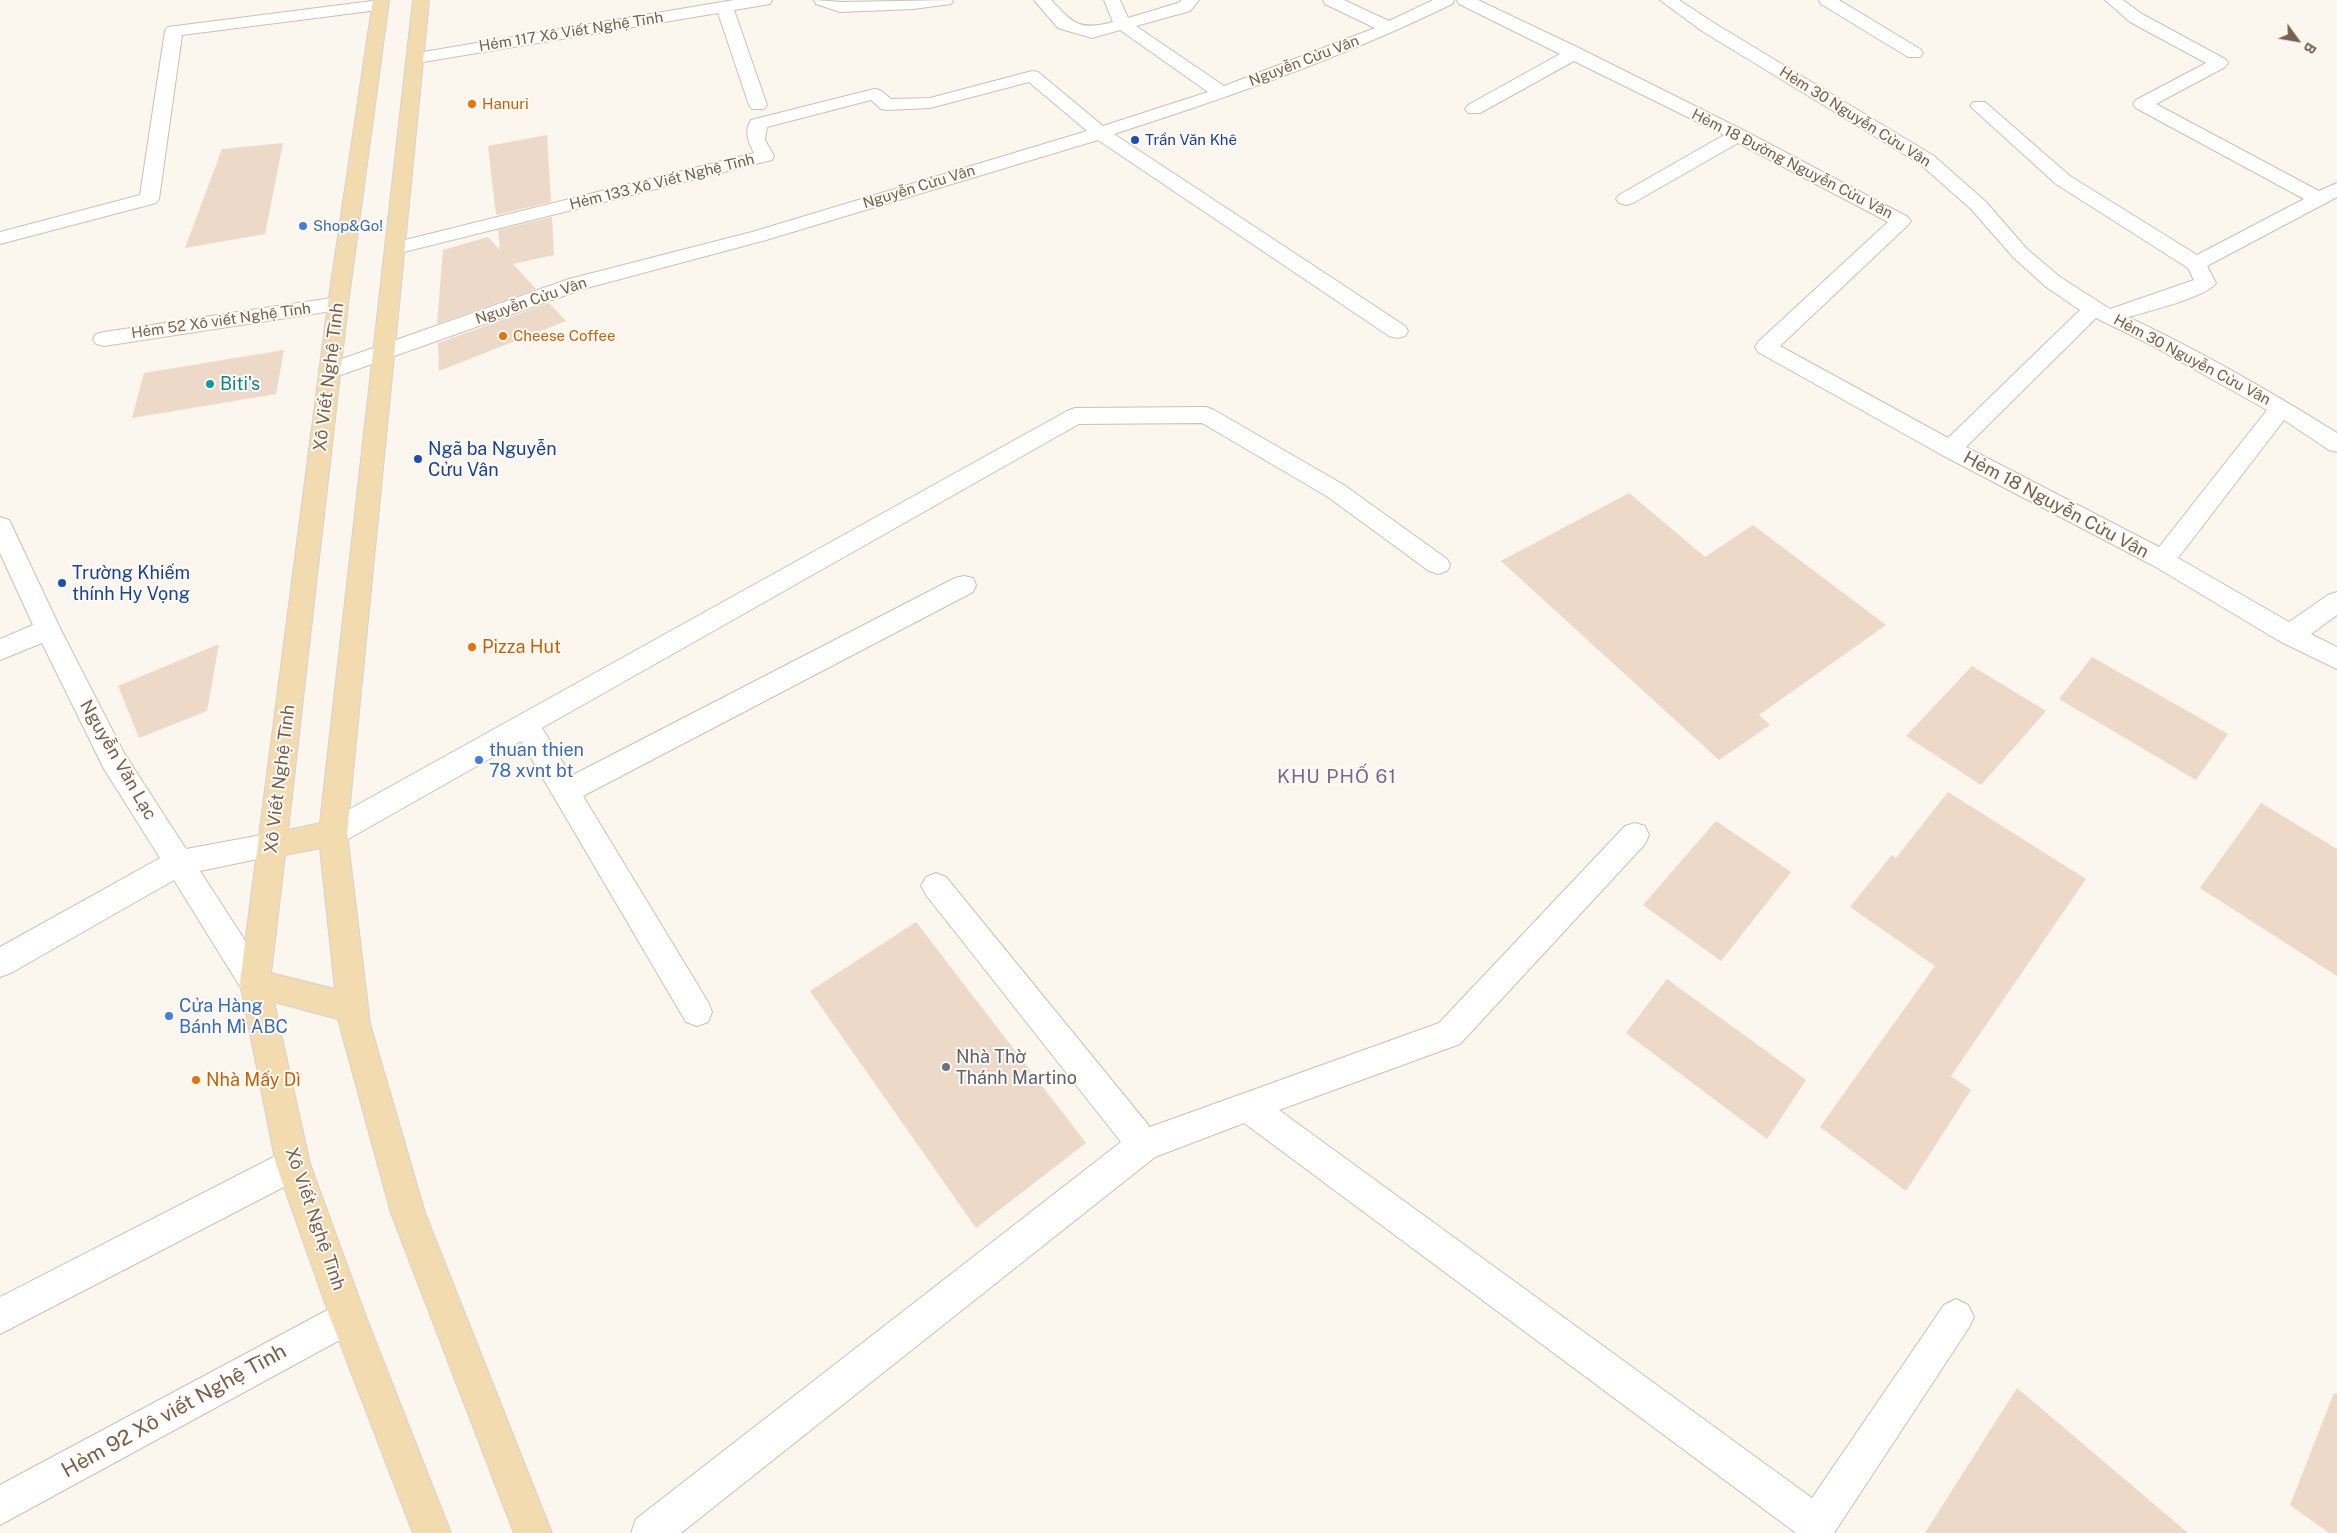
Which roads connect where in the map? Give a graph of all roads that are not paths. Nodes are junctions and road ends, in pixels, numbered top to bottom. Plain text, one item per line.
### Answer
1 (422, 0) edge
2 (764, 0) edge
3 (822, 0) edge
4 (945, 0) edge
5 (1042, 0) edge
6 (1112, 0) edge
7 (1191, 0) edge
8 (1331, 0) edge
9 (1446, 0) edge
10 (1465, 0) edge
11 (1668, 0) edge
12 (1827, 0) edge
13 (2113, 0) edge
14 (381, 3) edge
15 (725, 7) junction
16 (1123, 25) junction
17 (1389, 28) junction
18 (1575, 53) junction
19 (1914, 53) dead end
20 (416, 58) junction
21 (1222, 93) junction
22 (758, 105) dead end
23 (1979, 106) dead end
24 (1474, 109) dead end
25 (1100, 133) junction
26 (1738, 135) junction
27 (2337, 189) edge
28 (1626, 199) dead end
29 (2320, 199) junction
30 (0, 238) edge
31 (396, 248) junction
32 (2196, 264) junction
33 (338, 304) junction
34 (2101, 313) junction
35 (1397, 331) dead end
36 (104, 338) dead end
37 (384, 352) junction
38 (330, 371) junction
39 (2281, 408) junction
40 (2337, 444) edge
41 (1950, 449) junction
42 (0, 526) edge
43 (2163, 560) junction
44 (1438, 565) dead end
45 (964, 585) dead end
46 (2337, 602) edge
47 (48, 630) junction
48 (2290, 635) junction
49 (0, 650) edge
50 (2337, 659) edge
51 (526, 725) junction
52 (566, 792) junction
53 (333, 833) junction
54 (1635, 835) dead end
55 (272, 845) junction
56 (178, 863) junction
57 (936, 886) dead end
58 (0, 963) edge
59 (255, 983) junction
60 (352, 1008) junction
61 (697, 1012) dead end
62 (1247, 1106) junction
63 (1144, 1145) junction
64 (293, 1164) junction
65 (0, 1316) edge
66 (348, 1316) junction
67 (1956, 1318) dead end
68 (0, 1506) edge
69 (432, 1533) edge
70 (533, 1533) edge
71 (650, 1533) edge

1 - 20 main road
2 - 15 street, Hẻm 117 Xô Viết Nghệ Tĩnh
3 - 4 street
5 - 16 street
6 - 16 street
7 - 16 street
8 - 17 street
9 - 17 street, Nguyễn Cửu Vân
10 - 18 street, Hẻm 18 Đường Nguyễn Cửu Vân
11 - 34 street, Hẻm 30 Nguyễn Cửu Vân
12 - 19 street
13 - 29 street
14 - 30 street
14 - 33 main road, Xô Viết Nghệ Tĩnh
15 - 20 street, Hẻm 117 Xô Viết Nghệ Tĩnh
15 - 22 street
16 - 21 street
17 - 21 street, Nguyễn Cửu Vân
18 - 24 street
18 - 26 street, Hẻm 18 Đường Nguyễn Cửu Vân
20 - 31 main road
21 - 25 street, Nguyễn Cửu Vân
23 - 32 street
25 - 31 street, Hẻm 133 Xô Viết Nghệ Tĩnh
25 - 35 street
25 - 37 street, Nguyễn Cửu Vân
26 - 28 street
26 - 41 street, Hẻm 18 Đường Nguyễn Cửu Vân
27 - 29 street
29 - 32 street
31 - 37 main road
32 - 34 street
33 - 36 street, Hẻm 52 Xô viết Nghệ Tĩnh
33 - 38 main road, Xô Viết Nghệ Tĩnh
34 - 39 street, Hẻm 30 Nguyễn Cửu Vân
34 - 41 street
37 - 38 street, Nguyễn Cửu Vân
37 - 53 main road
38 - 55 main road, Xô Viết Nghệ Tĩnh
39 - 40 street, Hẻm 30 Nguyễn Cửu Vân
39 - 43 street
41 - 43 street, Hẻm 18 Nguyễn Cửu Vân
42 - 47 street, Nguyễn Văn Lạc
43 - 48 street
44 - 51 street
45 - 52 street
46 - 48 street
47 - 49 street
47 - 56 street, Nguyễn Văn Lạc
48 - 50 street
51 - 52 street
51 - 53 street
52 - 61 street
53 - 55 main road
53 - 60 main road
54 - 62 street
55 - 56 street
55 - 59 main road, Xô Viết Nghệ Tĩnh
56 - 58 street
56 - 59 street, Nguyễn Văn Lạc
57 - 63 street
59 - 60 main road
59 - 64 main road, Xô Viết Nghệ Tĩnh
60 - 70 main road
62 - 63 street
62 - 67 street
63 - 71 street
64 - 65 street
64 - 66 main road, Xô Viết Nghệ Tĩnh
66 - 68 street, Hẻm 92 Xô viết Nghệ Tĩnh
66 - 69 main road, Xô Viết Nghệ Tĩnh

